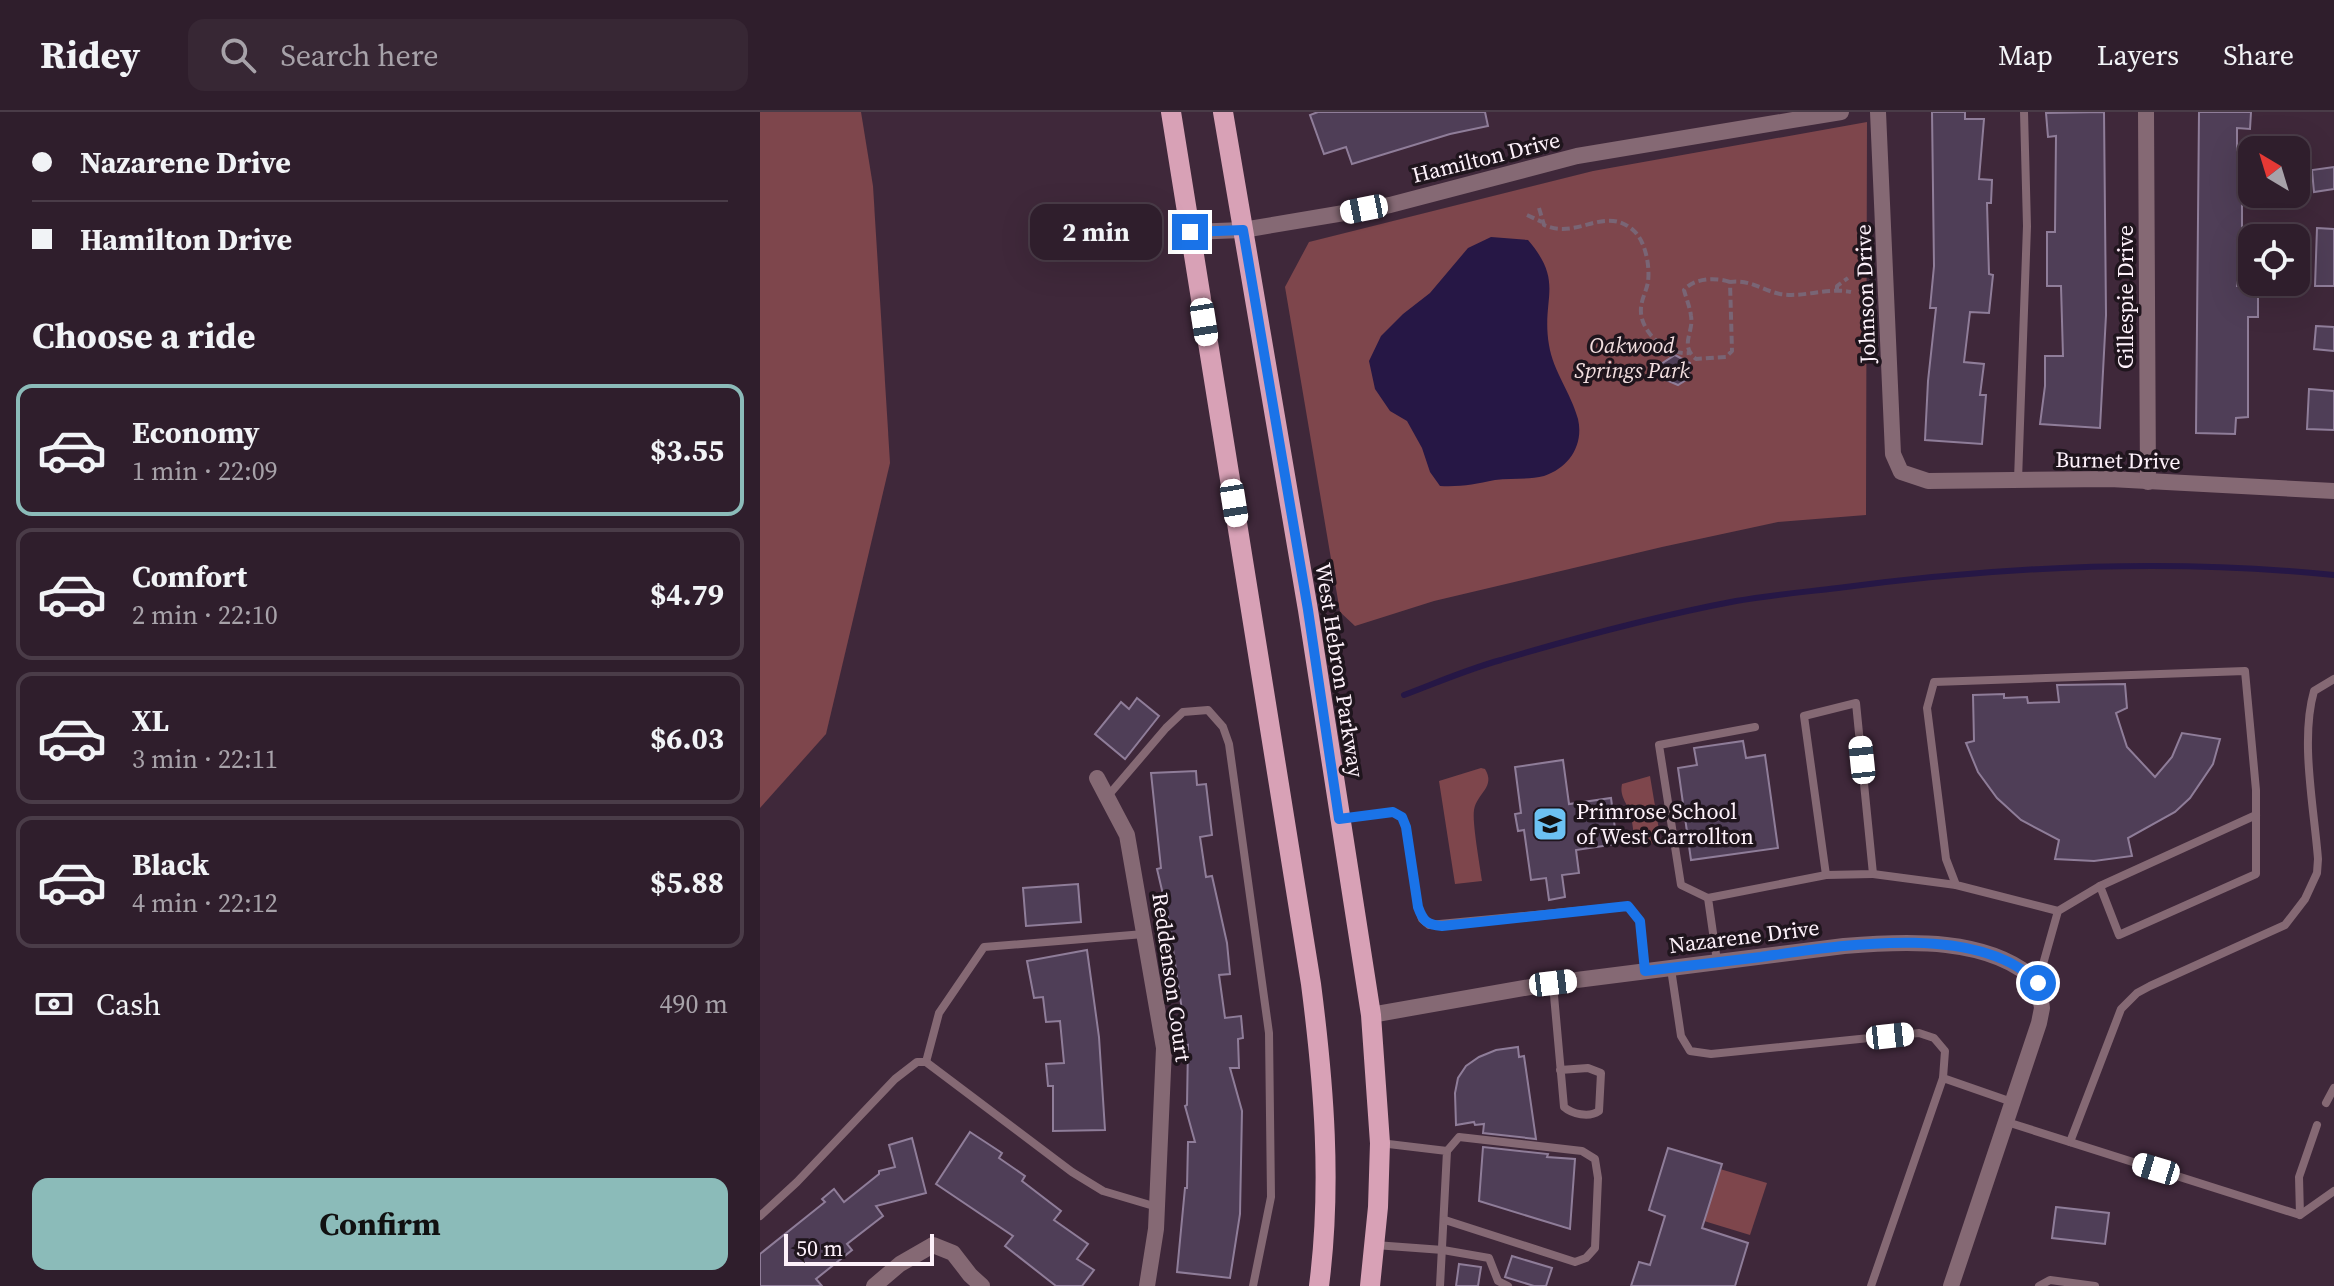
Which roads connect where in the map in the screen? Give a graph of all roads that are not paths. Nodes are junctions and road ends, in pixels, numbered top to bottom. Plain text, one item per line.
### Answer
1 (1171, 112) edge
2 (1223, 112) edge
3 (1841, 112) edge
4 (1878, 112) edge
5 (2024, 112) edge
6 (2146, 112) edge
7 (1243, 230) junction
8 (1190, 232) junction
9 (1901, 472) joint
10 (2018, 481) junction
11 (2148, 482) junction
12 (2334, 491) edge
13 (2334, 679) edge
14 (1755, 727) dead end
15 (1097, 778) dead end
16 (1107, 798) junction
17 (2256, 815) junction
18 (1339, 819) junction
19 (1873, 874) junction
20 (1826, 875) junction
21 (1956, 885) junction
22 (2100, 886) junction
23 (1708, 898) junction
24 (2058, 911) junction
25 (1145, 934) junction
26 (1718, 962) junction
27 (1671, 968) junction
28 (1645, 971) junction
29 (1553, 983) junction
30 (2038, 983) junction
31 (1371, 1015) junction
32 (926, 1062) junction
33 (1560, 1070) junction
34 (1943, 1078) junction
35 (2334, 1088) edge
36 (2012, 1102) junction
37 (2326, 1103) dead end
38 (2006, 1122) junction
39 (2317, 1125) dead end
40 (2070, 1142) junction
41 (1380, 1143) junction
42 (1447, 1151) junction
43 (2334, 1191) edge
44 (1157, 1208) junction
45 (2300, 1215) junction
46 (760, 1216) edge
47 (1445, 1220) junction
48 (1374, 1245) junction
49 (1443, 1250) junction
50 (874, 1286) edge
51 (982, 1286) edge
52 (1147, 1286) edge
53 (1253, 1286) edge
54 (1319, 1286) edge
55 (1370, 1286) edge
56 (1440, 1286) edge
57 (1508, 1286) edge
58 (1871, 1286) edge
59 (1951, 1286) edge
60 (2039, 1286) edge
61 (2095, 1286) edge

1 - 8 main road
2 - 7 main road, West Hebron Parkway
3 - 7 street, Hamilton Drive
4 - 9 street, Johnson Drive
5 - 10 lane
6 - 11 street, Gillespie Drive
7 - 8 street, Hamilton Drive
7 - 18 main road, West Hebron Parkway
8 - 54 main road
9 - 10 street, Burnet Drive
10 - 11 street, Burnet Drive
11 - 12 street, Burnet Drive
13 - 40 lane
14 - 23 lane
15 - 16 street, Reddenson Court
16 - 25 street, Reddenson Court
16 - 53 lane
17 - 21 lane
17 - 22 lane
17 - 22 lane
18 - 28 lane
18 - 31 main road, West Hebron Parkway
19 - 20 lane
19 - 20 lane
19 - 21 lane
20 - 23 lane
21 - 24 lane
22 - 24 lane
23 - 26 lane
24 - 30 lane
25 - 32 lane
25 - 44 street, Reddenson Court
26 - 27 street, Nazarene Drive
26 - 30 street, Nazarene Drive
27 - 28 street, Nazarene Drive
27 - 34 lane
28 - 29 street, Nazarene Drive
29 - 31 street, Nazarene Drive
29 - 33 lane
30 - 36 street
31 - 41 main road, West Hebron Parkway
32 - 44 lane
32 - 46 lane
33 - 33 lane
34 - 36 lane
34 - 58 lane
35 - 37 lane
36 - 38 street
38 - 40 lane
38 - 59 street
39 - 45 lane
40 - 45 lane
41 - 42 lane
41 - 48 main road, West Hebron Parkway
42 - 47 lane
42 - 47 lane
43 - 45 lane
44 - 52 street, Reddenson Court
47 - 49 lane
48 - 49 lane
48 - 55 main road, West Hebron Parkway
49 - 56 lane
49 - 57 lane
50 - 51 street
60 - 61 lane

